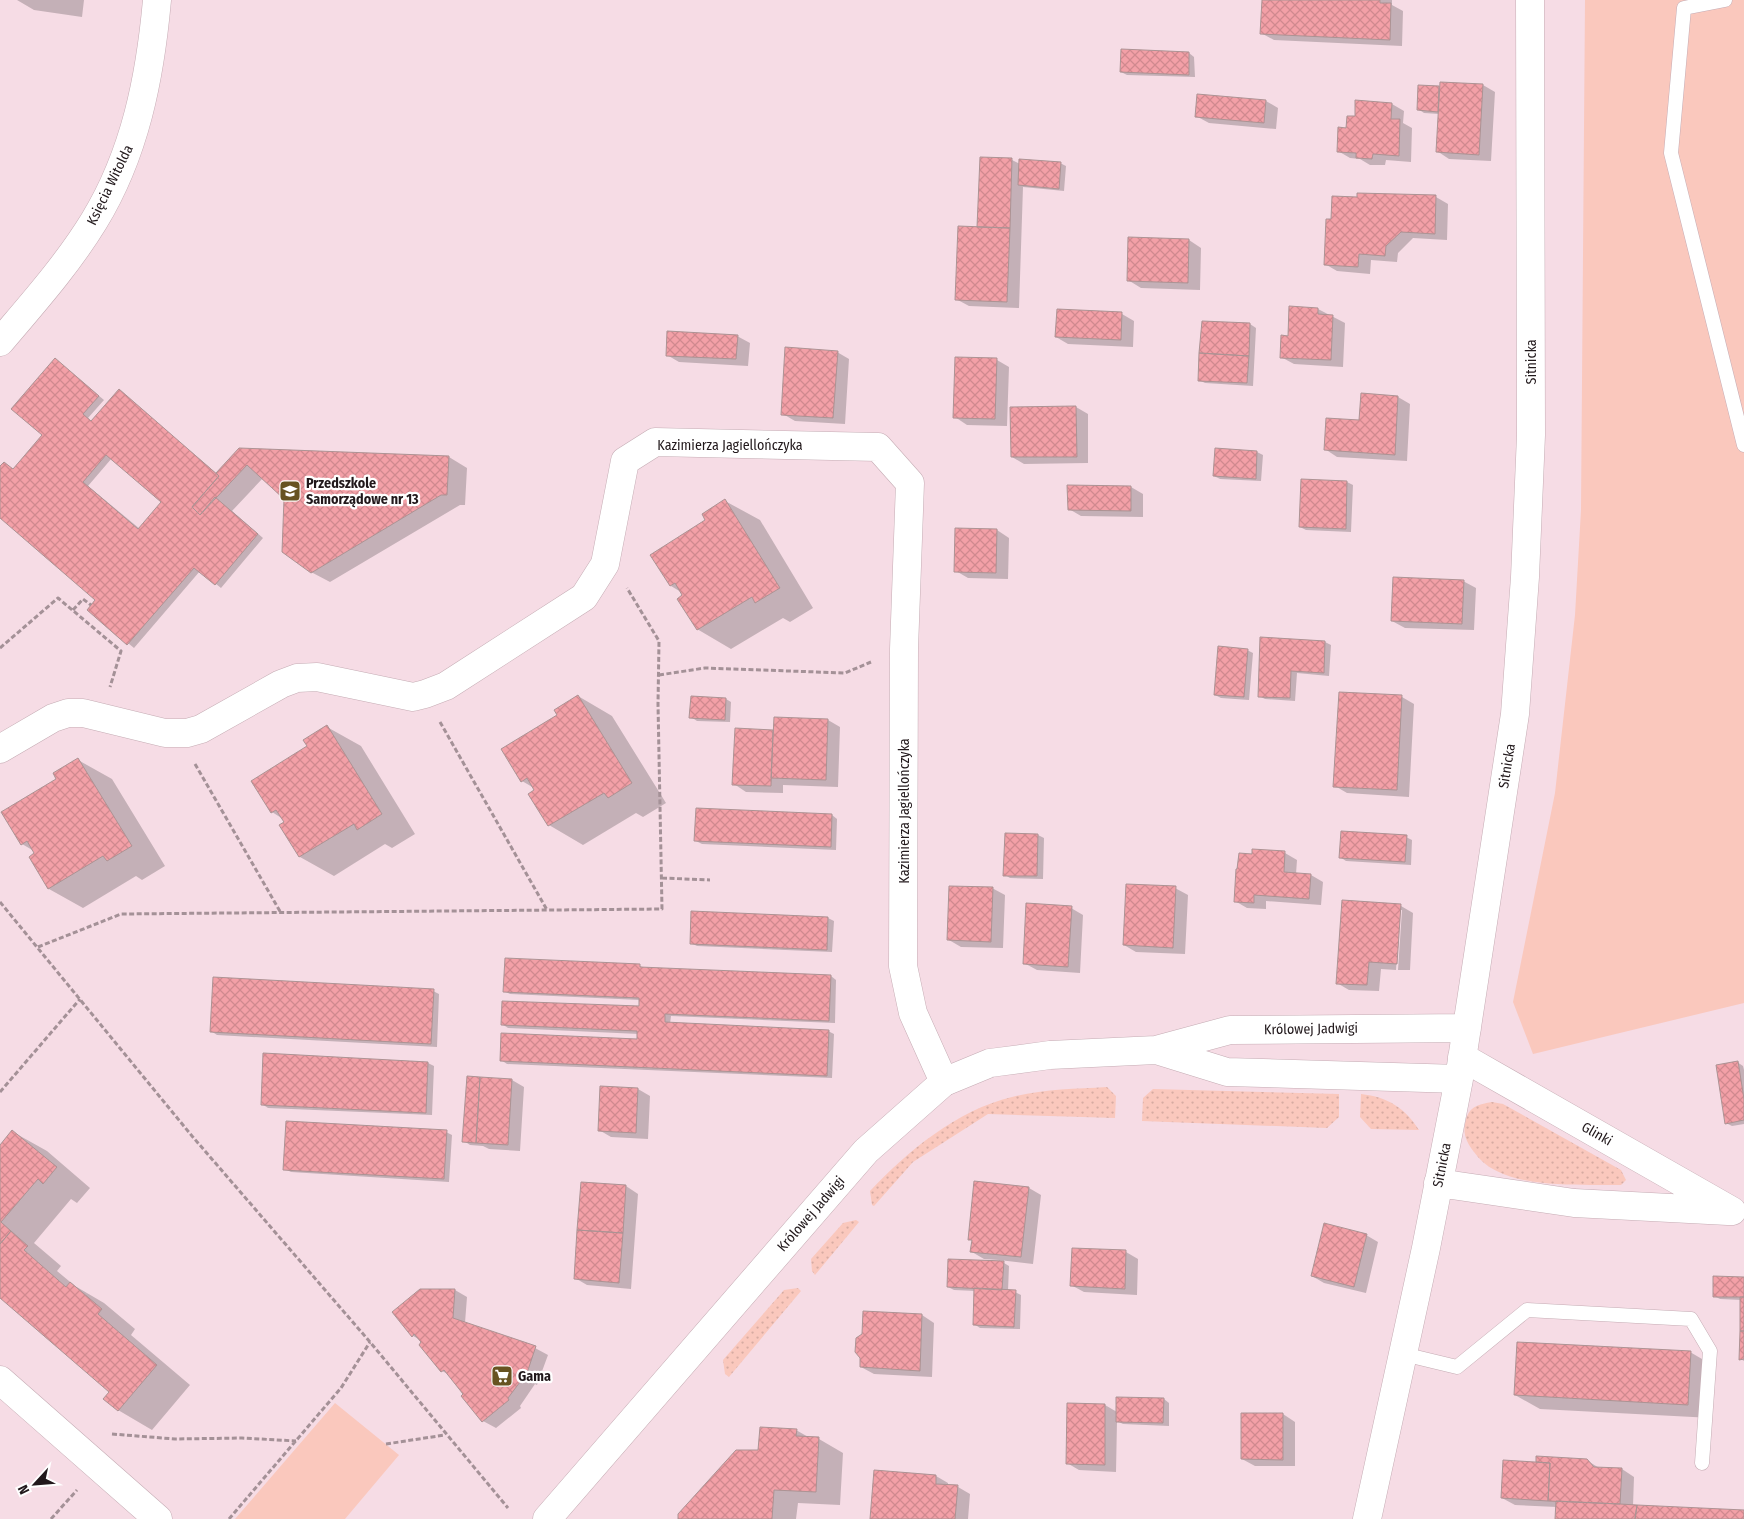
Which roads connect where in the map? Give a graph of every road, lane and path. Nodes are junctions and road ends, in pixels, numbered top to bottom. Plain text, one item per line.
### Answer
1 (158, 0) edge
2 (1530, 0) edge
3 (1725, 0) edge
4 (0, 342) edge
5 (1744, 445) edge
6 (605, 564) junction
7 (91, 605) dead end
8 (72, 610) junction
9 (0, 648) edge
10 (904, 649) junction
11 (659, 675) junction
12 (425, 694) junction
13 (100, 718) junction
14 (178, 734) junction
15 (0, 749) edge
16 (662, 878) junction
17 (710, 880) dead end
18 (0, 902) edge
19 (548, 910) junction
20 (281, 914) junction
21 (38, 948) junction
22 (80, 999) junction
23 (1468, 1028) junction
24 (1156, 1050) junction
25 (1461, 1068) junction
26 (944, 1082) junction
27 (0, 1092) edge
28 (1438, 1183) junction
29 (1738, 1211) edge
30 (370, 1342) junction
31 (1403, 1354) junction
32 (0, 1380) edge
33 (446, 1435) junction
34 (108, 1438) dead end
35 (296, 1440) junction
36 (386, 1444) dead end
37 (1702, 1463) dead end
38 (508, 1508) dead end
39 (158, 1519) edge
40 (229, 1519) edge
41 (547, 1519) edge
42 (1367, 1519) edge

1 - 4 street, Księcia Witolda
2 - 23 street, Sitnicka
3 - 5 lane
6 - 10 street, Kazimierza Jagiellończyka
6 - 11 path
6 - 12 street, Kazimierza Jagiellończyka
7 - 8 path
8 - 9 path
8 - 13 path
10 - 11 path
10 - 26 street, Kazimierza Jagiellończyka
11 - 16 path
12 - 14 street, Kazimierza Jagiellończyka
12 - 19 path
13 - 14 street, Kazimierza Jagiellończyka
13 - 15 street, Kazimierza Jagiellończyka
14 - 20 path
16 - 17 path
16 - 19 path
18 - 21 path
19 - 20 path
20 - 21 path
21 - 22 path
22 - 27 path
22 - 30 path
23 - 24 street, Królowej Jadwigi
23 - 25 street, Sitnicka
24 - 25 street, Królowej Jadwigi
24 - 26 street, Królowej Jadwigi
25 - 28 street, Sitnicka
25 - 29 street, Glinki
26 - 41 street, Królowej Jadwigi
28 - 29 street, Glinki
28 - 31 street, Sitnicka
30 - 33 path
30 - 35 path
31 - 37 lane
31 - 42 street, Sitnicka
32 - 39 street
33 - 36 path
33 - 38 path
34 - 35 path
35 - 40 path

